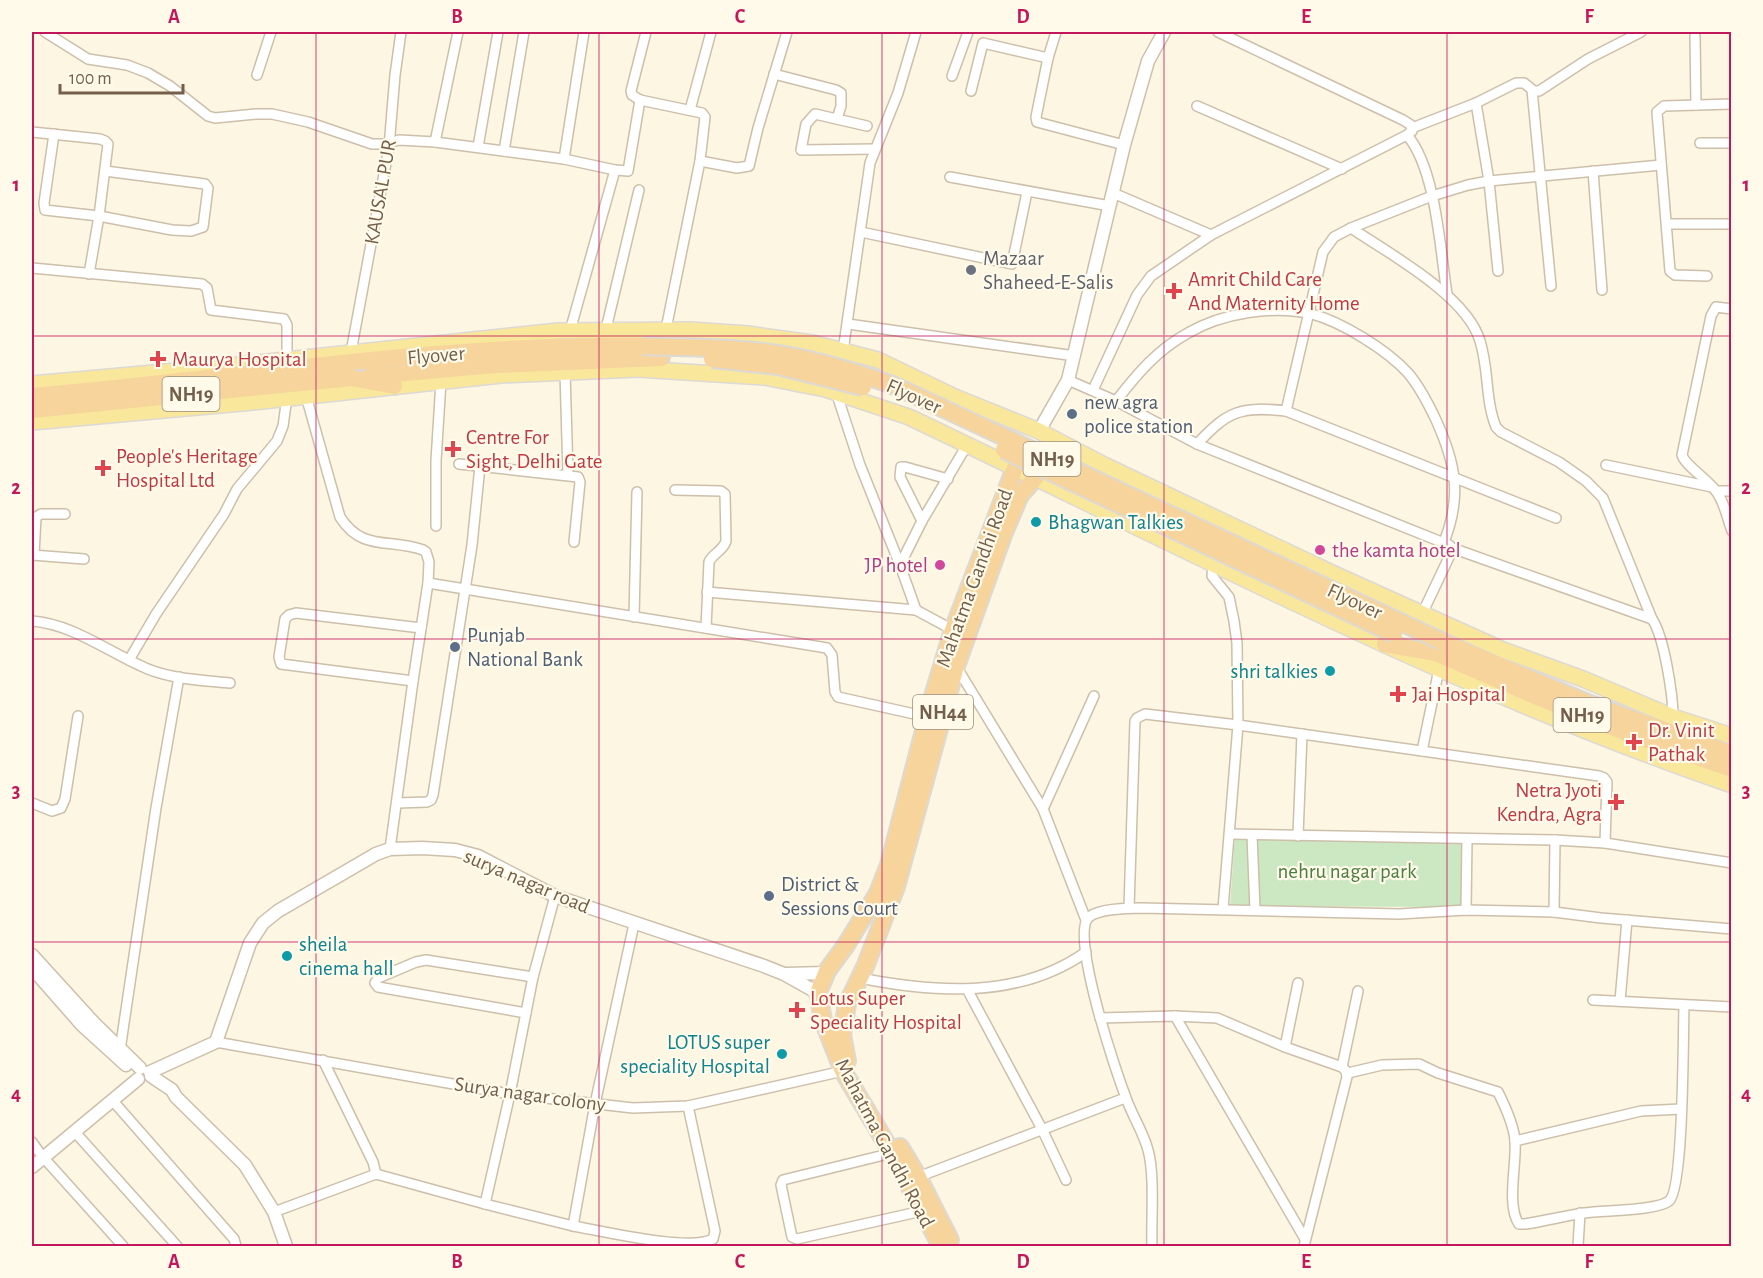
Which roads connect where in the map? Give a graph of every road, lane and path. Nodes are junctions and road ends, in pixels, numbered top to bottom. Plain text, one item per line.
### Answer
1 (45, 32) edge
2 (271, 32) edge
3 (401, 32) edge
4 (458, 32) edge
5 (498, 32) edge
6 (524, 32) edge
7 (581, 32) edge
8 (646, 32) edge
9 (711, 32) edge
10 (787, 32) edge
11 (916, 32) edge
12 (968, 32) edge
13 (1056, 32) edge
14 (1163, 32) edge
15 (1218, 32) edge
16 (1641, 32) edge
17 (1695, 36) dead end
18 (1048, 58) junction
19 (774, 74) junction
20 (257, 75) dead end
21 (952, 76) dead end
22 (1532, 90) junction
23 (971, 91) dead end
24 (640, 100) junction
25 (1476, 103) junction
26 (1731, 104) edge
27 (1696, 105) junction
28 (1197, 106) dead end
29 (690, 110) junction
30 (837, 119) junction
31 (867, 126) dead end
32 (32, 132) edge
33 (1410, 132) junction
34 (54, 134) junction
35 (390, 142) junction
36 (435, 142) junction
37 (1700, 143) dead end
38 (1731, 143) edge
39 (1124, 145) junction
40 (478, 147) junction
41 (875, 149) junction
42 (504, 151) junction
43 (564, 159) junction
44 (700, 161) junction
45 (1661, 165) junction
46 (1342, 169) junction
47 (615, 170) junction
48 (105, 171) junction
49 (1593, 171) junction
50 (1539, 176) junction
51 (950, 177) dead end
52 (1489, 181) junction
53 (639, 190) dead end
54 (1027, 192) junction
55 (1113, 193) junction
56 (1432, 196) junction
57 (1110, 206) junction
58 (99, 216) junction
59 (1666, 224) junction
60 (1731, 224) edge
61 (1351, 228) junction
62 (861, 232) junction
63 (1211, 235) junction
64 (32, 268) edge
65 (1497, 271) dead end
66 (88, 274) junction
67 (1707, 276) dead end
68 (1551, 286) dead end
69 (1602, 290) dead end
70 (1447, 294) junction
71 (1731, 309) edge
72 (1310, 314) junction
73 (848, 324) junction
74 (606, 329) junction
75 (666, 329) junction
76 (570, 331) junction
77 (843, 351) junction
78 (351, 352) junction
79 (1075, 356) junction
80 (287, 359) junction
81 (565, 372) junction
82 (351, 378) junction
83 (1068, 380) junction
84 (441, 381) junction
85 (32, 384) edge
86 (394, 386) junction
87 (1093, 390) junction
88 (836, 393) junction
89 (32, 396) edge
90 (306, 396) junction
91 (287, 397) junction
92 (1116, 401) junction
93 (32, 410) edge
94 (1286, 411) junction
95 (1002, 416) junction
96 (32, 422) edge
97 (1039, 431) junction
98 (1197, 444) junction
99 (967, 445) junction
100 (982, 452) junction
101 (1080, 453) junction
102 (459, 464) dead end
103 (1606, 465) dead end
104 (480, 466) junction
105 (1015, 468) junction
106 (568, 475) junction
107 (1036, 477) junction
108 (1455, 478) junction
109 (948, 479) junction
110 (1715, 489) junction
111 (675, 490) dead end
112 (1063, 490) junction
113 (1731, 491) edge
114 (637, 492) dead end
115 (1726, 502) edge
116 (65, 514) dead end
117 (1556, 518) dead end
118 (922, 521) junction
119 (436, 526) dead end
120 (1731, 531) edge
121 (574, 542) dead end
122 (1448, 545) junction
123 (33, 555) edge
124 (84, 559) dead end
125 (1214, 563) junction
126 (900, 565) junction
127 (1231, 571) junction
128 (428, 583) junction
129 (465, 589) junction
130 (707, 592) junction
131 (1226, 592) junction
132 (916, 610) junction
133 (1422, 614) junction
134 (634, 617) junction
135 (1652, 619) junction
136 (32, 621) edge
137 (421, 628) junction
138 (706, 628) junction
139 (953, 630) junction
140 (1390, 640) junction
141 (1439, 654) junction
142 (129, 660) junction
143 (956, 666) junction
144 (179, 677) junction
145 (412, 681) junction
146 (230, 683) dead end
147 (1094, 696) dead end
148 (78, 716) dead end
149 (928, 717) junction
150 (1673, 717) junction
151 (1238, 725) junction
152 (1302, 734) junction
153 (1731, 736) edge
154 (1422, 752) junction
155 (1731, 754) edge
156 (1712, 763) junction
157 (1731, 769) edge
158 (1731, 779) edge
159 (1731, 785) edge
160 (32, 803) edge
161 (397, 803) junction
162 (1043, 809) junction
163 (1230, 834) junction
164 (1252, 835) junction
165 (1298, 836) junction
166 (1467, 839) junction
167 (1555, 840) junction
168 (1605, 843) junction
169 (390, 849) junction
170 (1731, 863) edge
171 (555, 896) junction
172 (1130, 908) junction
173 (1223, 909) junction
174 (1255, 910) junction
175 (1466, 910) junction
176 (1554, 912) junction
177 (1086, 920) junction
178 (1627, 920) junction
179 (634, 924) junction
180 (1731, 929) edge
181 (846, 945) junction
182 (1086, 952) junction
183 (32, 955) edge
184 (869, 956) junction
185 (32, 968) edge
186 (826, 973) junction
187 (784, 974) junction
188 (533, 977) junction
189 (860, 978) junction
190 (1298, 983) dead end
191 (967, 989) junction
192 (1358, 991) dead end
193 (819, 999) junction
194 (1593, 1000) dead end
195 (1620, 1001) junction
196 (847, 1004) junction
197 (1684, 1006) junction
198 (1731, 1007) edge
199 (526, 1013) junction
200 (1175, 1016) junction
201 (1100, 1018) junction
202 (216, 1042) junction
203 (1285, 1047) junction
204 (120, 1050) junction
205 (323, 1060) junction
206 (1345, 1070) junction
207 (843, 1071) junction
208 (143, 1075) junction
209 (510, 1094) junction
210 (1125, 1098) junction
211 (113, 1101) junction
212 (595, 1104) junction
213 (688, 1106) junction
214 (1681, 1109) junction
215 (1042, 1129) junction
216 (74, 1131) junction
217 (1515, 1141) junction
218 (36, 1152) edge
219 (892, 1153) junction
220 (32, 1167) edge
221 (376, 1174) junction
222 (918, 1177) junction
223 (1066, 1180) dead end
224 (485, 1204) junction
225 (922, 1211) junction
226 (274, 1212) junction
227 (1580, 1213) junction
228 (573, 1226) junction
229 (652, 1243) edge
230 (1305, 1243) edge
231 (123, 1246) edge
232 (177, 1246) edge
233 (236, 1246) edge
234 (286, 1246) edge
235 (941, 1246) edge
236 (953, 1246) edge
237 (1152, 1246) edge
238 (1578, 1246) edge

1 - 35 street
2 - 20 street
3 - 35 street, KAUSAL PUR
4 - 36 street
5 - 40 street
6 - 42 street
7 - 43 street
8 - 24 street
9 - 29 street
10 - 19 street
11 - 41 street
12 - 21 street
13 - 18 street
14 - 39 street
15 - 33 street
16 - 22 street
17 - 27 street
18 - 23 street
18 - 39 street
19 - 30 street
19 - 44 street
22 - 25 street
22 - 50 street
24 - 29 street
24 - 47 street
25 - 33 street
25 - 52 street
26 - 27 street
27 - 45 street
28 - 46 street
29 - 44 street
30 - 31 street
30 - 41 street
32 - 34 street
33 - 46 street
33 - 56 street
34 - 48 street
34 - 58 street
35 - 36 street
35 - 78 street, KAUSAL PUR
36 - 40 street
37 - 38 street
39 - 55 street
40 - 42 street
41 - 62 street
42 - 43 street
43 - 47 street
44 - 75 street
45 - 49 street
45 - 59 street
46 - 63 street
47 - 76 street
48 - 58 street
48 - 58 street
49 - 50 street
49 - 69 street
50 - 52 street
50 - 68 street
51 - 54 street
52 - 56 street
52 - 65 street
53 - 74 street
54 - 57 street
54 - 62 street
55 - 57 street
55 - 63 street
56 - 61 street
56 - 70 street
57 - 79 street
58 - 66 street
59 - 60 street
59 - 67 street
61 - 70 street
61 - 72 street
62 - 73 street
63 - 87 street
64 - 66 street
66 - 80 street
70 - 135 street
71 - 110 street
72 - 92 street
72 - 94 street
72 - 108 street
73 - 77 street
73 - 79 street
74 - 75 main road
74 - 76 main road
75 - 77 main road
76 - 78 main road
77 - 95 main road
78 - 80 main road
79 - 83 street
80 - 85 main road
81 - 84 main road
81 - 88 main road
81 - 106 street
82 - 86 highway
82 - 93 highway, NH19
82 - 140 highway, Flyover / NH19, bridge
83 - 87 street
83 - 97 street
84 - 86 main road
84 - 119 street
86 - 90 main road
87 - 92 street
88 - 99 main road
88 - 126 street
89 - 141 highway, Flyover / NH19, bridge
90 - 91 main road
90 - 128 street
91 - 96 main road
91 - 142 street
92 - 98 street
94 - 98 street
94 - 108 street
95 - 97 main road
95 - 100 main road
97 - 101 main road
98 - 122 street
99 - 100 main road
99 - 109 street
100 - 105 main road
101 - 112 main road
101 - 133 main road
102 - 104 street
103 - 110 street
104 - 106 street
104 - 129 street
105 - 107 main road
105 - 139 highway, Mahatma Gandhi Road / NH44
106 - 121 street
107 - 112 main road
107 - 143 highway, Mahatma Gandhi Road / NH44
108 - 117 street
108 - 122 street
109 - 118 street
109 - 118 street
110 - 113 street
110 - 115 street
111 - 130 street
112 - 125 main road
114 - 134 street
115 - 120 street
116 - 123 street
118 - 126 street
122 - 133 street
122 - 135 street
123 - 124 street
125 - 127 main road
125 - 131 street
126 - 132 street
127 - 131 street
127 - 140 main road
128 - 129 street
128 - 137 street
129 - 134 street
129 - 161 street
130 - 132 street
130 - 138 street
131 - 151 street
132 - 139 street
133 - 150 main road
134 - 138 street
135 - 150 street
136 - 142 street
137 - 145 street
137 - 145 street
138 - 149 street
139 - 149 highway, Mahatma Gandhi Road / NH44
140 - 141 highway, Flyover / NH19
141 - 154 street
141 - 155 highway, Flyover / NH19
141 - 156 highway, NH19
141 - 159 main road
142 - 144 street
143 - 162 street
143 - 184 highway, Mahatma Gandhi Road / NH44
144 - 146 street
144 - 204 street
145 - 161 street
147 - 162 street
148 - 160 street
149 - 181 highway, Mahatma Gandhi Road / NH44
150 - 153 main road
151 - 152 street
151 - 163 street
151 - 172 street
152 - 154 street
152 - 165 street
154 - 168 street
156 - 157 highway, NH19
156 - 158 street
161 - 169 street
162 - 177 street
163 - 164 street
163 - 173 street
164 - 165 street
164 - 174 street
165 - 166 street
166 - 167 street
166 - 175 street
167 - 168 street
167 - 176 street
168 - 170 street
169 - 171 street, surya nagar road
169 - 202 street, surya nagar road
171 - 179 street, surya nagar road
171 - 188 street
172 - 173 street
172 - 177 street
173 - 174 street
174 - 175 street
175 - 176 street
176 - 178 street
177 - 182 street
178 - 180 street
178 - 195 street
179 - 187 street, surya nagar road
179 - 212 street
181 - 184 highway
181 - 186 highway, Mahatma Gandhi Road / NH44
182 - 191 street
182 - 201 street
183 - 204 street
184 - 189 highway, Mahatma Gandhi Road / NH44
185 - 208 street
186 - 187 street
186 - 193 highway, Mahatma Gandhi Road / NH44
187 - 193 street, surya nagar road
188 - 199 street
188 - 199 street
189 - 191 street
189 - 196 highway, Mahatma Gandhi Road / NH44
190 - 203 street
191 - 215 street
192 - 206 street
193 - 196 highway
193 - 207 highway, Mahatma Gandhi Road
194 - 195 street
195 - 197 street
196 - 222 highway, Mahatma Gandhi Road / NH44
197 - 198 street
197 - 214 street
199 - 209 street
200 - 201 street
200 - 203 street
200 - 230 street
201 - 210 street
202 - 205 street, Surya nagar colony
202 - 208 street
203 - 206 street
204 - 208 street
205 - 209 street, Surya nagar colony
205 - 221 street
206 - 217 street
206 - 230 street
207 - 213 street, Surya nagar colony
207 - 219 highway, Mahatma Gandhi Road
208 - 211 street
208 - 218 street
208 - 226 street
209 - 212 street, Surya nagar colony
209 - 224 street
210 - 215 street
210 - 237 street
211 - 216 street
211 - 233 street
212 - 213 street, Surya nagar colony
212 - 228 street
213 - 229 street
214 - 217 street
214 - 227 street
215 - 222 street
215 - 223 street
216 - 218 street
216 - 232 street
217 - 227 street
218 - 220 street
218 - 231 street
219 - 225 highway, Mahatma Gandhi Road
219 - 225 street
221 - 224 street
221 - 226 street
222 - 236 highway, Mahatma Gandhi Road / NH44
224 - 228 street
225 - 235 highway, Mahatma Gandhi Road
226 - 234 street
227 - 238 street
228 - 229 street

